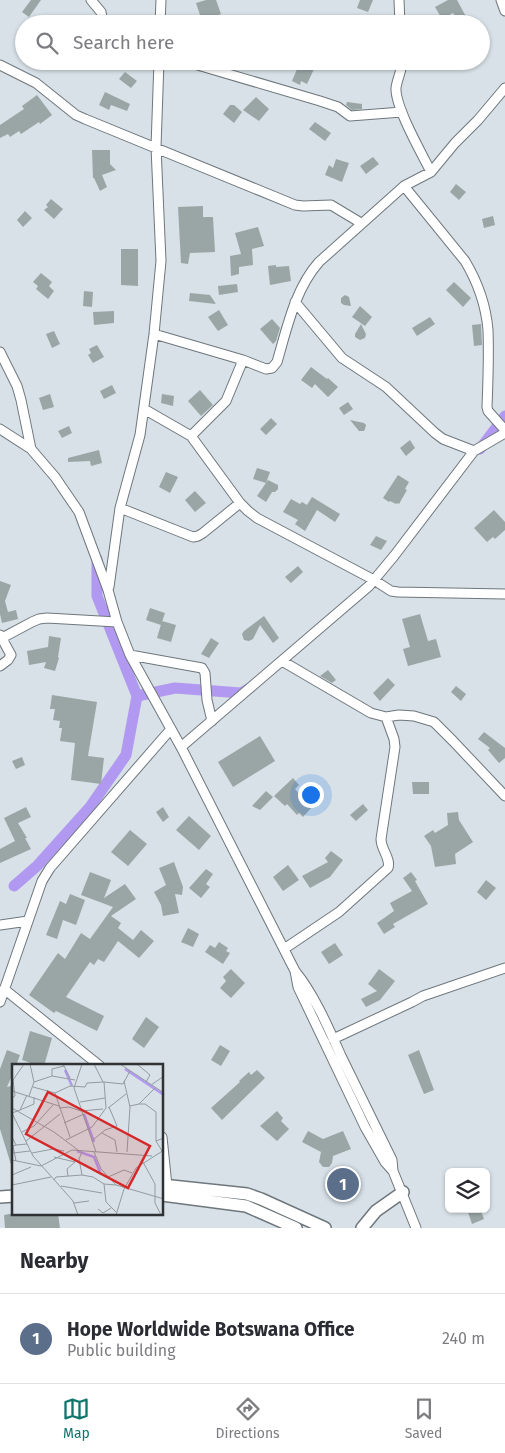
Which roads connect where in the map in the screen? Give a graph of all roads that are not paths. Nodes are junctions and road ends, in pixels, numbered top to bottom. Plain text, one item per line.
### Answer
1 (91, 0) edge
2 (161, 0) edge
3 (400, 0) edge
4 (501, 0) edge
5 (505, 11) edge
6 (102, 15) edge
7 (160, 15) edge
8 (400, 15) edge
9 (0, 65) edge
10 (159, 70) edge
11 (215, 70) edge
12 (401, 70) edge
13 (505, 88) edge
14 (402, 112) junction
15 (156, 147) junction
16 (431, 172) junction
17 (404, 186) junction
18 (361, 223) junction
19 (295, 302) junction
20 (154, 334) junction
21 (0, 352) edge
22 (243, 360) junction
23 (144, 409) junction
24 (0, 429) edge
25 (505, 432) edge
26 (191, 436) junction
27 (31, 449) junction
28 (474, 451) junction
29 (240, 504) junction
30 (120, 508) junction
31 (374, 580) junction
32 (108, 590) junction
33 (505, 594) edge
34 (117, 622) junction
35 (1, 637) edge
36 (130, 655) junction
37 (282, 661) junction
38 (0, 666) edge
39 (386, 717) junction
40 (212, 721) junction
41 (171, 729) junction
42 (182, 747) junction
43 (505, 796) edge
44 (28, 920) junction
45 (0, 925) edge
46 (284, 949) junction
47 (505, 968) edge
48 (295, 971) junction
49 (4, 989) junction
50 (0, 1002) edge
51 (333, 1039) junction
52 (337, 1058) junction
53 (98, 1064) edge
54 (164, 1190) edge
55 (402, 1192) junction
56 (296, 1228) edge
57 (325, 1228) edge
58 (362, 1228) edge
59 (416, 1228) edge

1 - 6 street
2 - 7 street
3 - 8 street
4 - 5 street
9 - 15 street
10 - 15 street
11 - 14 street
12 - 14 street
13 - 16 street
14 - 16 street
15 - 18 street
15 - 20 street
16 - 17 street
17 - 18 street
17 - 25 street
18 - 19 street
19 - 22 street
19 - 28 street
20 - 22 street
20 - 23 street
21 - 27 street
22 - 26 street
23 - 26 street
23 - 30 street
24 - 27 street
25 - 28 street
26 - 29 street
27 - 32 street
28 - 31 street
29 - 30 street
29 - 31 street
30 - 32 street
31 - 33 street
31 - 37 street
32 - 34 street
34 - 35 street
34 - 36 street
35 - 38 street
36 - 40 street
36 - 41 street
37 - 39 street
37 - 40 street
39 - 43 street
39 - 46 street
40 - 42 street
41 - 42 street
41 - 44 street
42 - 46 street
44 - 45 street
44 - 49 street
46 - 48 street
47 - 51 street
48 - 51 street
48 - 52 street
49 - 50 street
49 - 53 street
51 - 52 street
52 - 55 street
54 - 56 street
54 - 57 street
55 - 58 street
55 - 59 street

